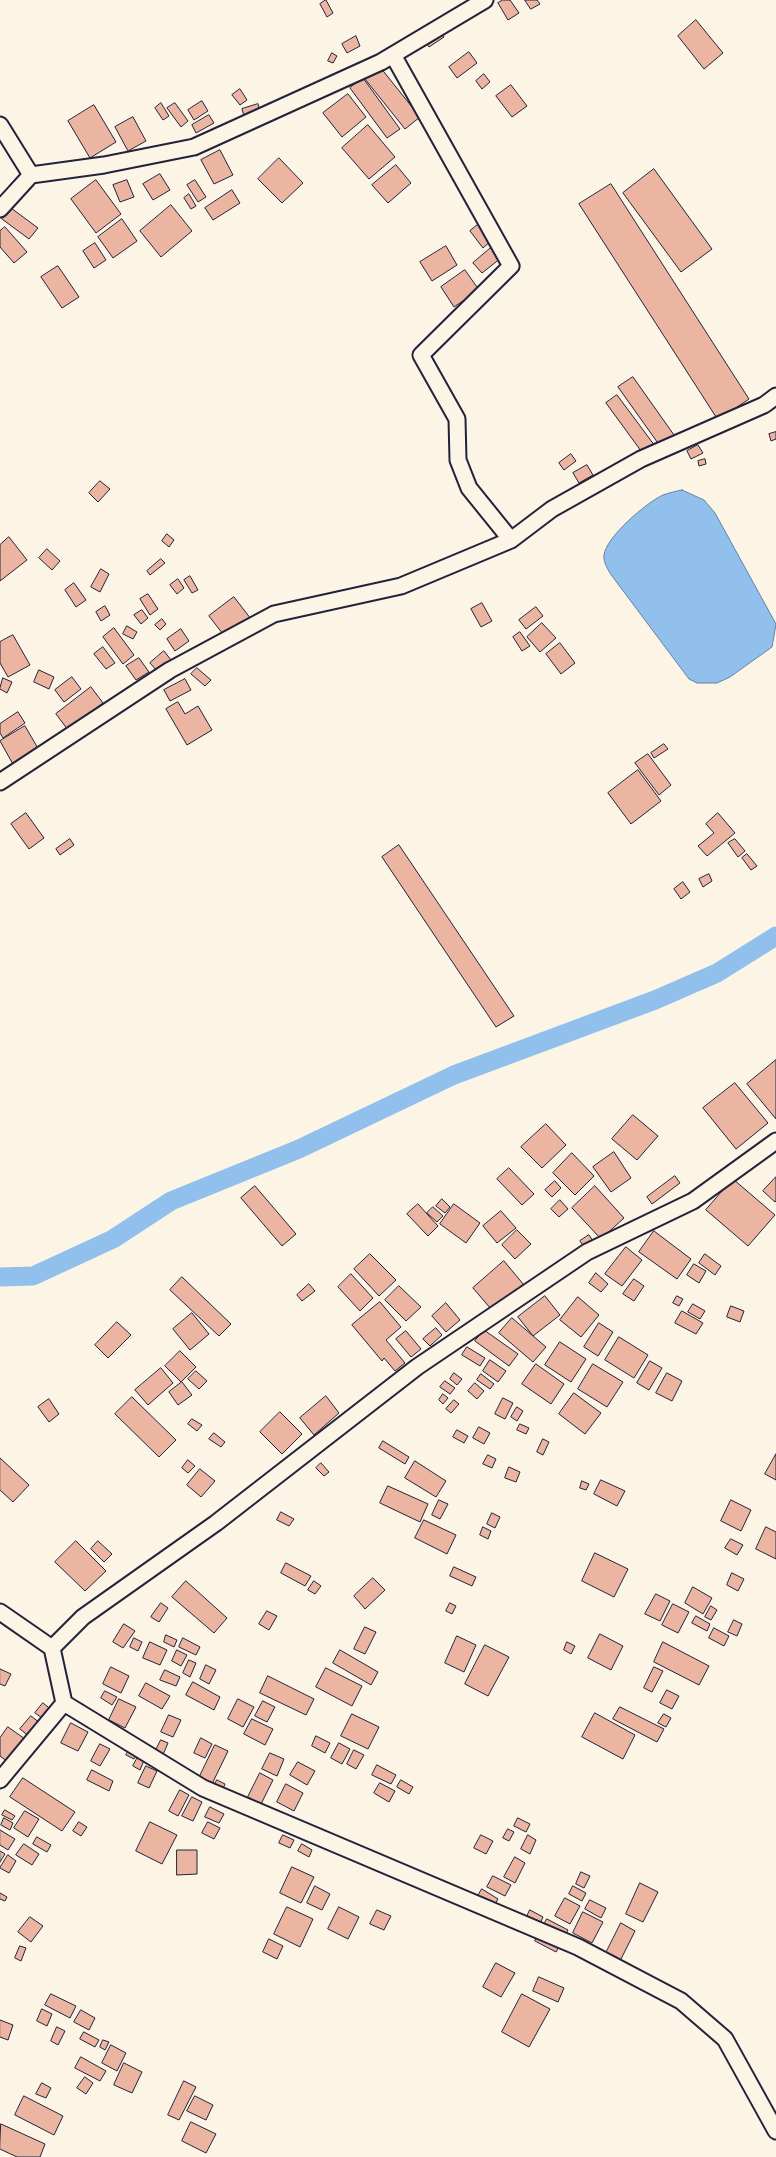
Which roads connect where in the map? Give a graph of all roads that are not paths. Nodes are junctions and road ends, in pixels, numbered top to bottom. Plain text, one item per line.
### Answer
1 (485, 0) edge
2 (393, 55) junction
3 (0, 125) edge
4 (30, 175) junction
5 (0, 209) edge
6 (776, 396) edge
7 (511, 540) junction
8 (0, 782) edge
9 (776, 1141) edge
10 (0, 1612) edge
11 (52, 1648) junction
12 (64, 1703) junction
13 (0, 1780) edge
14 (776, 2131) edge

1 - 2 street
2 - 4 street
2 - 7 street
3 - 4 street
4 - 5 street
6 - 7 street
7 - 8 street
9 - 11 street
10 - 11 street
11 - 12 street
12 - 13 street
12 - 14 street

